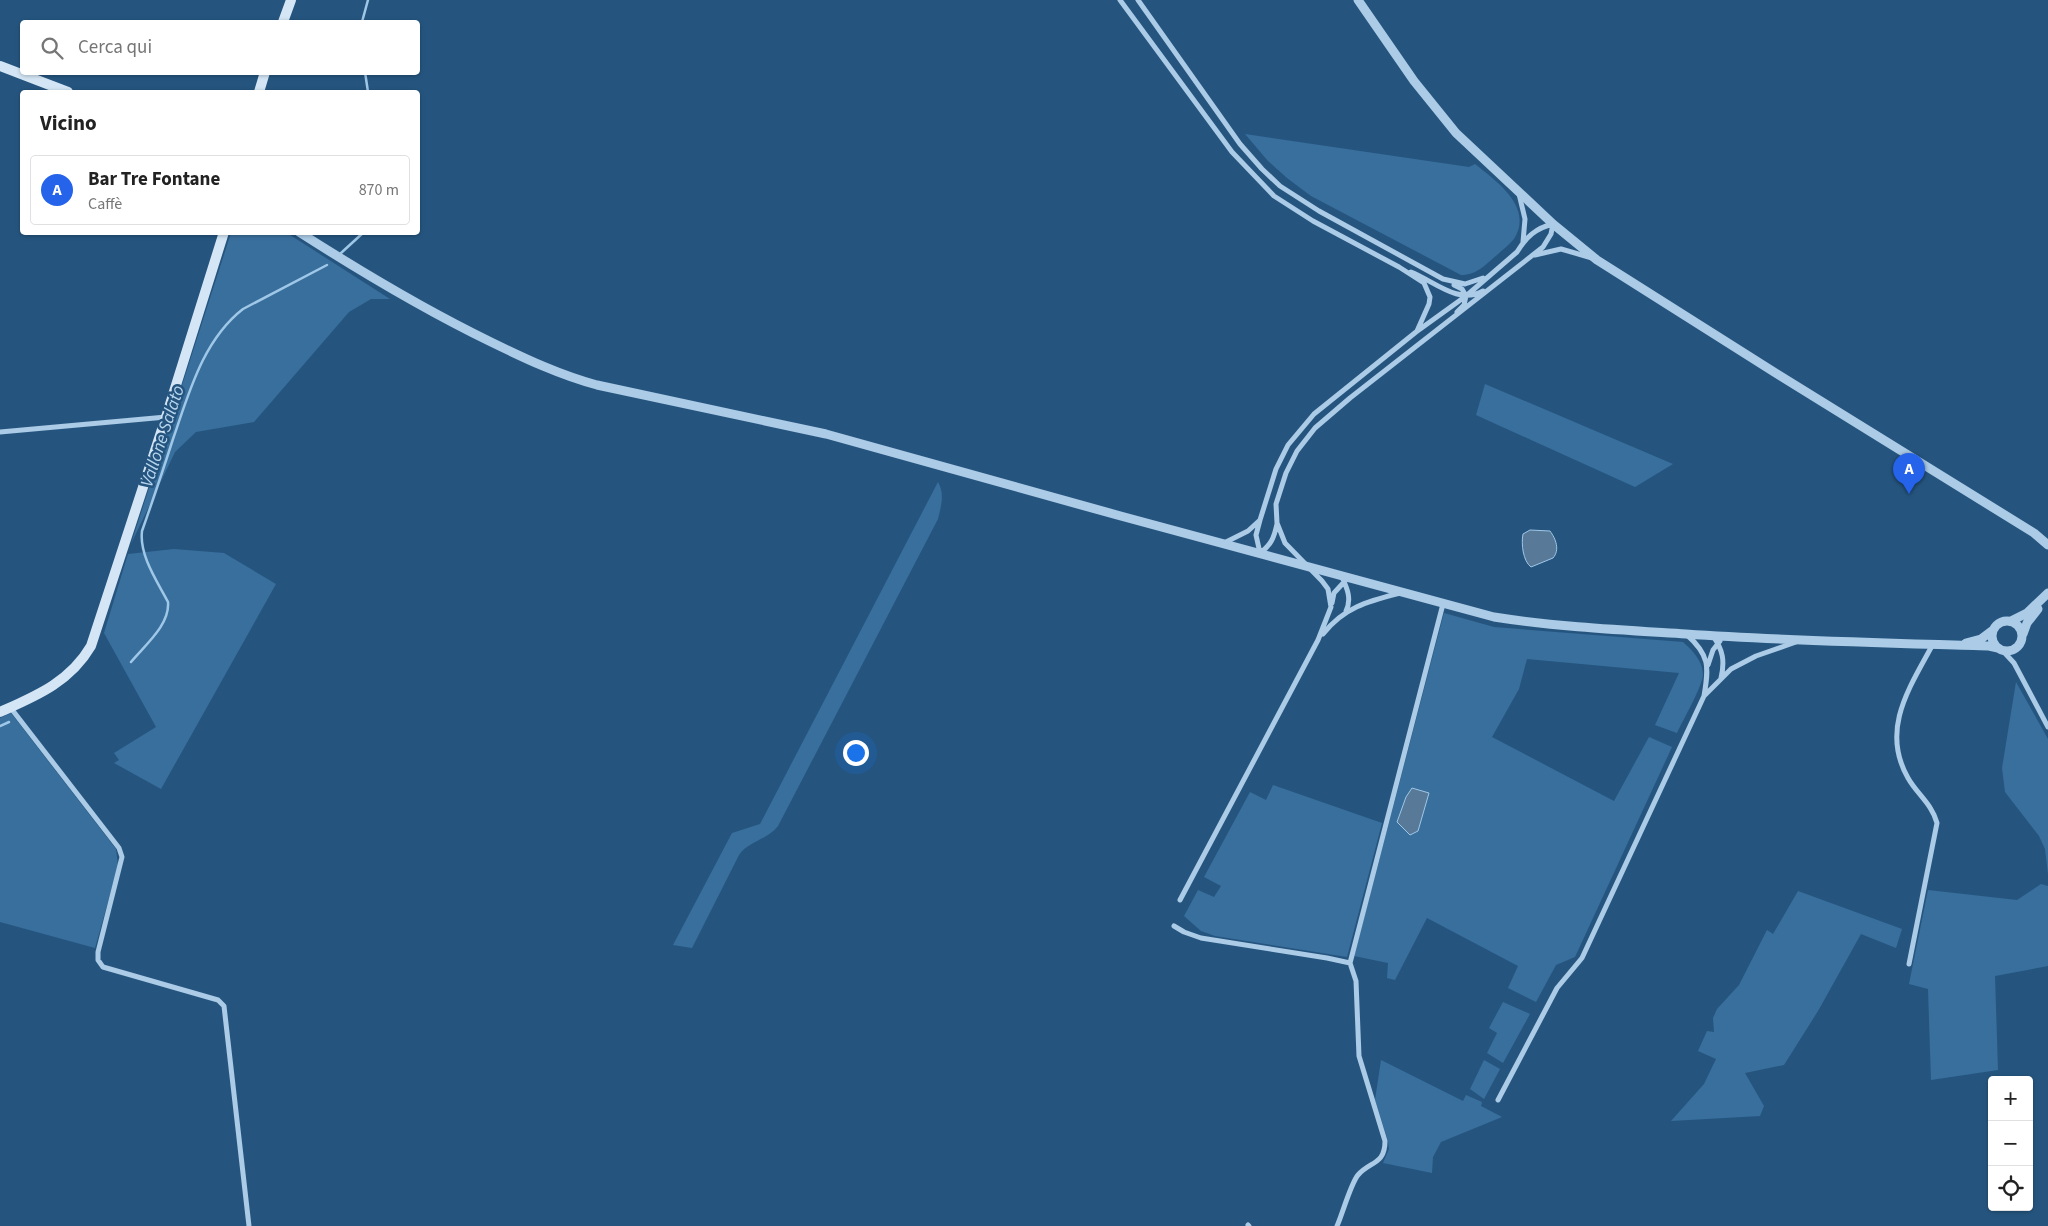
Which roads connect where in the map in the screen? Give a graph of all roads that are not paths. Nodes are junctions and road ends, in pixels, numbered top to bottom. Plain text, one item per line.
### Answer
1 (291, 0) edge
2 (1120, 0) edge
3 (1138, 0) edge
4 (1358, 0) edge
5 (284, 20) edge
6 (0, 66) edge
7 (20, 74) edge
8 (24, 75) edge
9 (264, 75) edge
10 (63, 90) edge
11 (260, 90) edge
12 (1519, 194) junction
13 (1553, 224) junction
14 (223, 235) edge
15 (304, 235) edge
16 (1523, 242) junction
17 (1530, 256) junction
18 (1597, 260) junction
19 (1399, 267) junction
20 (1490, 274) junction
21 (1443, 279) junction
22 (1492, 286) junction
23 (1466, 296) junction
24 (1447, 321) junction
25 (1416, 332) junction
26 (166, 417) junction
27 (0, 432) edge
28 (1260, 520) junction
29 (1277, 523) junction
30 (2034, 533) junction
31 (2048, 538) edge
32 (1224, 544) junction
33 (2048, 544) edge
34 (1260, 553) junction
35 (1308, 566) junction
36 (1345, 579) junction
37 (1402, 593) junction
38 (2048, 593) edge
39 (2048, 599) edge
40 (1443, 604) junction
41 (1331, 607) junction
42 (1346, 611) junction
43 (2011, 621) junction
44 (1993, 630) junction
45 (1686, 634) junction
46 (2022, 634) junction
47 (1718, 639) junction
48 (1318, 640) junction
49 (1803, 640) junction
50 (1933, 644) junction
51 (1959, 646) junction
52 (2000, 649) junction
53 (1708, 666) junction
54 (1721, 678) junction
55 (1704, 696) junction
56 (10, 707) junction
57 (0, 712) edge
58 (2048, 727) edge
59 (1180, 900) dead end
60 (1174, 926) dead end
61 (1350, 963) junction
62 (1908, 964) dead end
63 (1498, 1100) dead end
64 (249, 1226) edge
65 (1337, 1226) edge

1 - 5 main road
2 - 19 street
3 - 21 street
4 - 12 street
6 - 7 main road
8 - 10 main road
9 - 11 main road
12 - 13 street
12 - 16 street
13 - 16 street
13 - 17 street
13 - 18 street
14 - 26 main road
15 - 32 street
16 - 20 street
17 - 18 street
17 - 22 street
18 - 30 street
19 - 23 street
19 - 25 street
20 - 21 street
20 - 23 street
21 - 23 street
22 - 23 street
22 - 24 street
23 - 24 street
23 - 25 street
24 - 29 street
25 - 28 street
26 - 27 street
26 - 56 main road
28 - 32 street
28 - 34 street
29 - 34 street
29 - 35 street
30 - 31 street
30 - 33 street
32 - 34 street
34 - 35 street
35 - 36 street
35 - 41 street
36 - 37 street
36 - 41 street
36 - 42 street
37 - 40 street
37 - 42 street
38 - 43 street
39 - 46 street
40 - 45 street
40 - 61 street
41 - 48 street
42 - 48 street
43 - 44 street
43 - 46 street
44 - 51 street
44 - 52 street
45 - 47 street
45 - 53 street
46 - 52 street
47 - 49 street
47 - 53 street
47 - 54 street
48 - 59 street
49 - 50 street
49 - 54 street
50 - 51 street
50 - 62 street
51 - 52 street
52 - 58 street
53 - 55 street
54 - 55 street
55 - 63 street
56 - 57 main road
56 - 64 street
60 - 61 street
61 - 65 street

